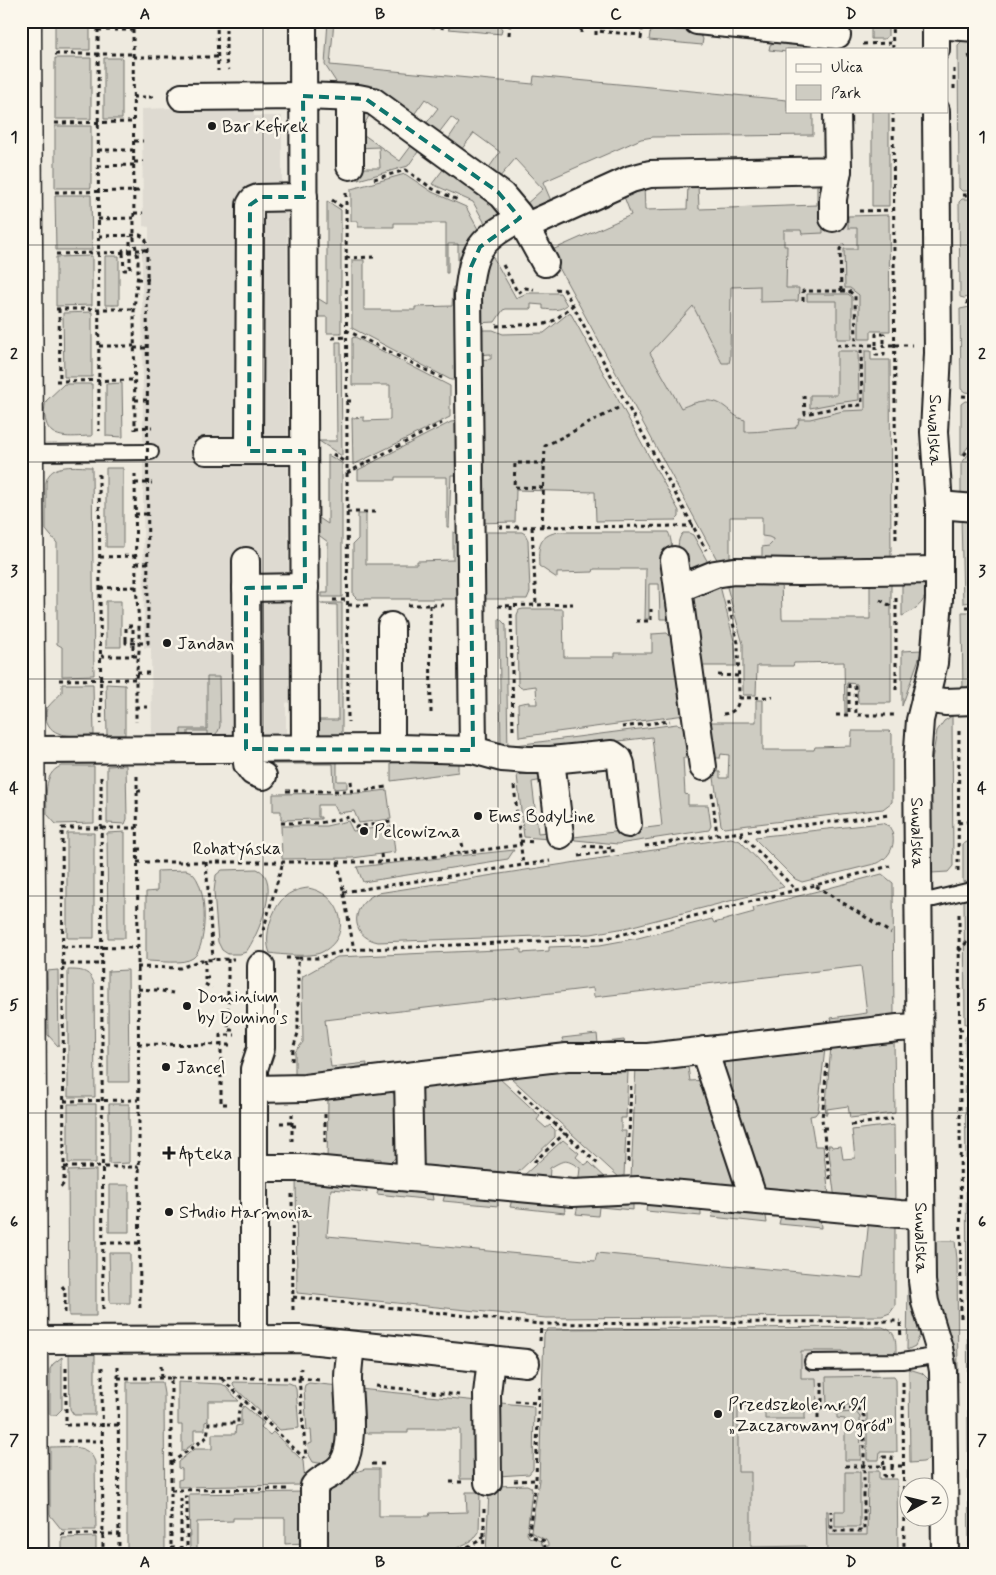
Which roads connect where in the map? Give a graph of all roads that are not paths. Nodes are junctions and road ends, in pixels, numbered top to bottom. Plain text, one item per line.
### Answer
1 (27, 21) edge
2 (303, 21) edge
3 (699, 21) edge
4 (936, 34) edge
5 (975, 34) edge
6 (837, 35) edge
7 (303, 96) junction
8 (182, 97) dead end
9 (350, 98) junction
10 (837, 112) edge
11 (936, 112) edge
12 (838, 170) junction
13 (355, 178) road end
14 (304, 197) junction
15 (833, 218) dead end
16 (523, 222) junction
17 (545, 264) road end
18 (249, 451) junction
19 (304, 451) junction
20 (151, 452) dead end
21 (206, 452) dead end
22 (29, 453) junction
23 (939, 504) junction
24 (975, 508) edge
25 (674, 560) dead end
26 (246, 562) dead end
27 (939, 570) junction
28 (305, 587) junction
29 (246, 588) junction
30 (678, 589) junction
31 (391, 626) dead end
32 (925, 699) junction
33 (975, 701) edge
34 (305, 748) junction
35 (391, 748) junction
36 (246, 749) junction
37 (30, 750) junction
38 (473, 750) junction
39 (551, 760) junction
40 (703, 767) road end
41 (273, 784) road end
42 (628, 824) dead end
43 (560, 835) dead end
44 (975, 889) edge
45 (918, 900) junction
46 (259, 961) road end
47 (919, 1027) junction
48 (704, 1050) junction
49 (408, 1076) junction
50 (254, 1089) junction
51 (254, 1168) junction
52 (410, 1178) junction
53 (754, 1200) junction
54 (921, 1215) junction
55 (254, 1339) junction
56 (33, 1340) junction
57 (351, 1345) junction
58 (941, 1355) junction
59 (491, 1359) junction
60 (812, 1362) dead end
61 (535, 1365) road end
62 (476, 1482) road end
63 (34, 1554) edge
64 (314, 1554) edge
65 (945, 1554) edge

1 - 22 main road
2 - 7 street
3 - 6 street
4 - 5 lane
7 - 8 street
7 - 9 street
7 - 14 street
9 - 13 street
9 - 16 street
10 - 12 street
11 - 23 street, Suwalska
12 - 15 street
12 - 16 street
14 - 18 street
14 - 19 street
16 - 17 street
16 - 38 street
18 - 19 street
18 - 21 street
19 - 28 street
20 - 22 lane
22 - 37 main road
23 - 24 street
23 - 27 street, Suwalska
25 - 30 street
26 - 29 street
27 - 30 street
27 - 32 street, Suwalska
28 - 29 street
28 - 34 street
29 - 36 street
30 - 40 street
31 - 35 street
32 - 33 street
32 - 45 street, Suwalska
34 - 35 street
34 - 36 street
35 - 38 street
36 - 37 street
36 - 41 street
37 - 56 main road
38 - 39 street
39 - 42 street
39 - 43 street
44 - 45 lane
45 - 47 street, Suwalska
46 - 50 street
47 - 48 street
47 - 54 street, Suwalska
48 - 49 street
48 - 53 street
49 - 50 street
49 - 52 street
50 - 51 street
51 - 52 street
51 - 55 street
52 - 53 street
53 - 54 street
54 - 58 street, Suwalska
55 - 56 street
55 - 57 street
56 - 63 main road
57 - 59 street
57 - 64 street
58 - 60 lane
58 - 65 street, Suwalska
59 - 61 street
59 - 62 street

